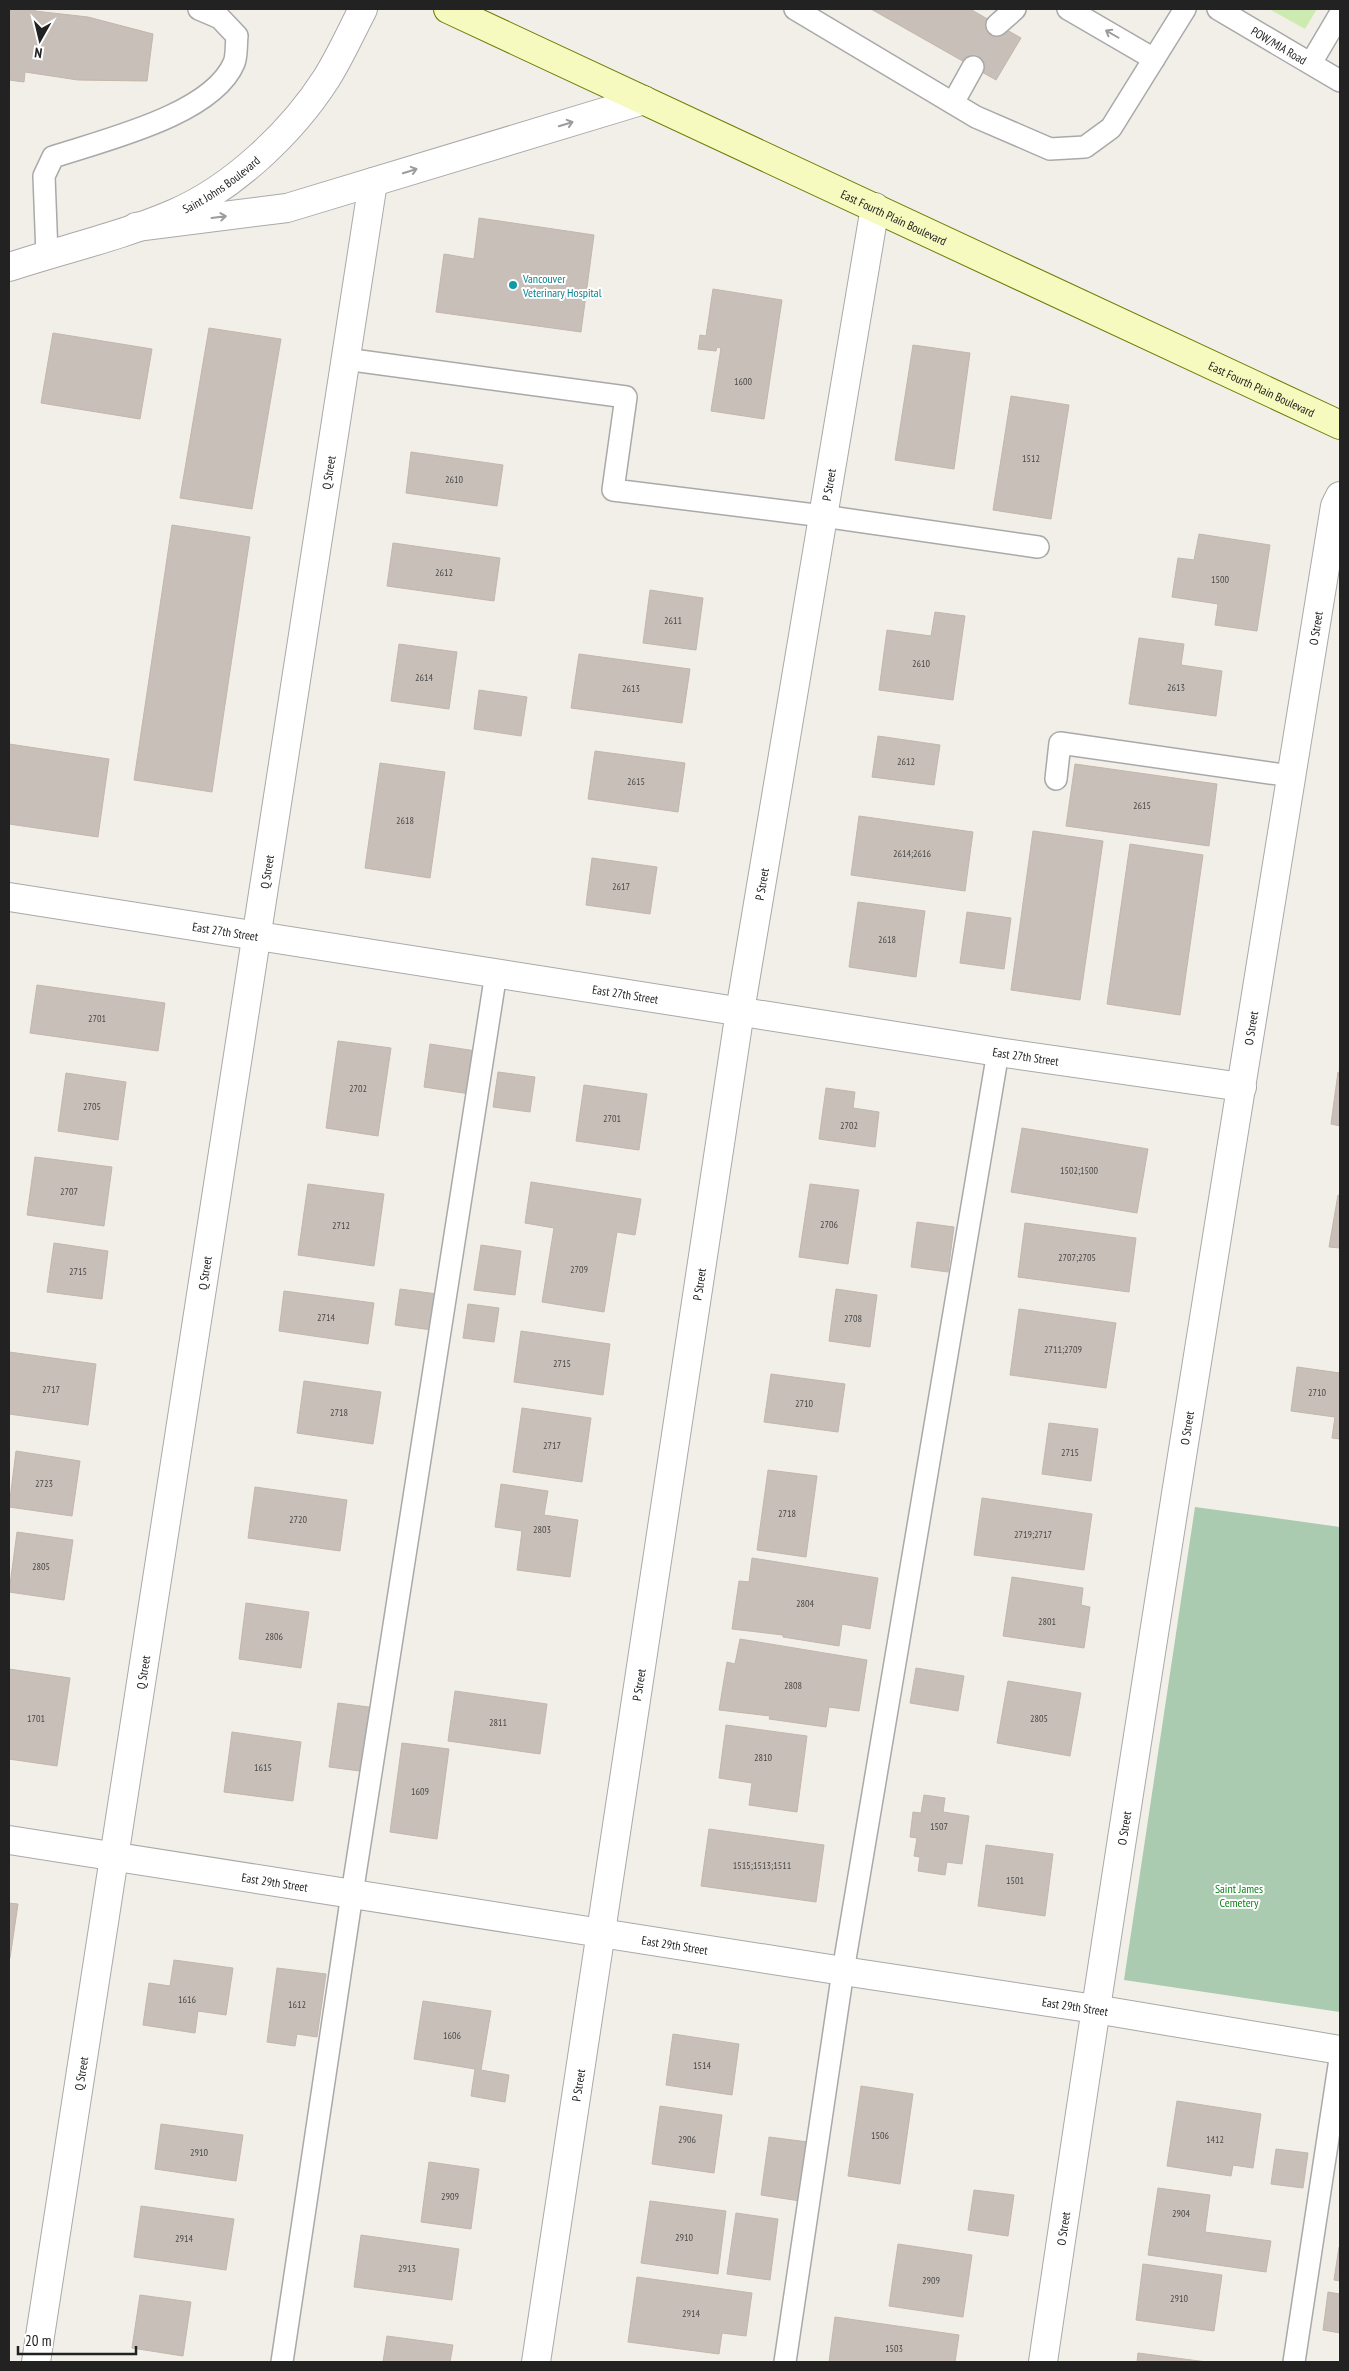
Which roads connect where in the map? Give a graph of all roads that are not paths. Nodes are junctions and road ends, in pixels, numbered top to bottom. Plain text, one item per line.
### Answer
1 (199, 9) edge
2 (363, 9) edge
3 (448, 9) edge
4 (795, 9) edge
5 (1015, 9) edge
6 (1068, 9) edge
7 (1185, 9) edge
8 (1218, 9) edge
9 (1340, 14) edge
10 (998, 24) dead end
11 (1154, 59) junction
12 (1311, 63) junction
13 (973, 67) dead end
14 (1340, 81) edge
15 (644, 100) junction
16 (953, 104) junction
17 (374, 182) junction
18 (875, 207) junction
19 (136, 228) junction
20 (47, 255) junction
21 (9, 267) edge
22 (345, 359) junction
23 (1340, 425) edge
24 (1340, 496) edge
25 (823, 516) junction
26 (1038, 547) dead end
27 (1292, 776) junction
28 (1056, 779) dead end
29 (9, 897) edge
30 (256, 936) junction
31 (496, 973) junction
32 (740, 1012) junction
33 (998, 1052) junction
34 (1242, 1087) junction
35 (9, 1840) edge
36 (114, 1856) junction
37 (352, 1894) junction
38 (602, 1933) junction
39 (843, 1971) junction
40 (1095, 2008) junction
41 (1340, 2050) edge
42 (1340, 2059) edge
43 (36, 2362) edge
44 (282, 2362) edge
45 (536, 2362) edge
46 (785, 2362) edge
47 (1043, 2362) edge
48 (1294, 2362) edge

1 - 20 lane
2 - 19 street, Saint Johns Boulevard
3 - 15 main road, East Fourth Plain Boulevard
4 - 16 lane
5 - 10 lane
11 -> 6 lane
7 - 11 lane
8 - 12 lane, POW/MIA Road
9 - 12 lane
11 - 16 lane
12 - 14 lane, POW/MIA Road
13 - 16 lane
17 -> 15 street
15 - 18 main road, East Fourth Plain Boulevard
19 -> 17 street
17 - 22 street, Q Street
18 - 23 main road, East Fourth Plain Boulevard
18 - 25 street, P Street
19 - 20 street, Saint Johns Boulevard
20 - 21 street, Saint Johns Boulevard
22 - 25 lane
22 - 30 street, Q Street
24 - 27 street, O Street
25 - 26 lane
25 - 32 street, P Street
27 - 28 lane
27 - 34 street, O Street
29 - 30 street, East 27th Street
30 - 31 street, East 27th Street
30 - 36 street, Q Street
31 - 32 street, East 27th Street
31 - 37 lane
32 - 33 street, East 27th Street
32 - 38 street, P Street
33 - 34 street, East 27th Street
33 - 39 lane
34 - 40 street, O Street
35 - 36 street, East 29th Street
36 - 37 street, East 29th Street
36 - 43 street, Q Street
37 - 38 street, East 29th Street
37 - 44 lane
38 - 39 street, East 29th Street
38 - 45 street, P Street
39 - 40 street, East 29th Street
39 - 46 lane
40 - 41 street, East 29th Street
40 - 47 street, O Street
42 - 48 lane

